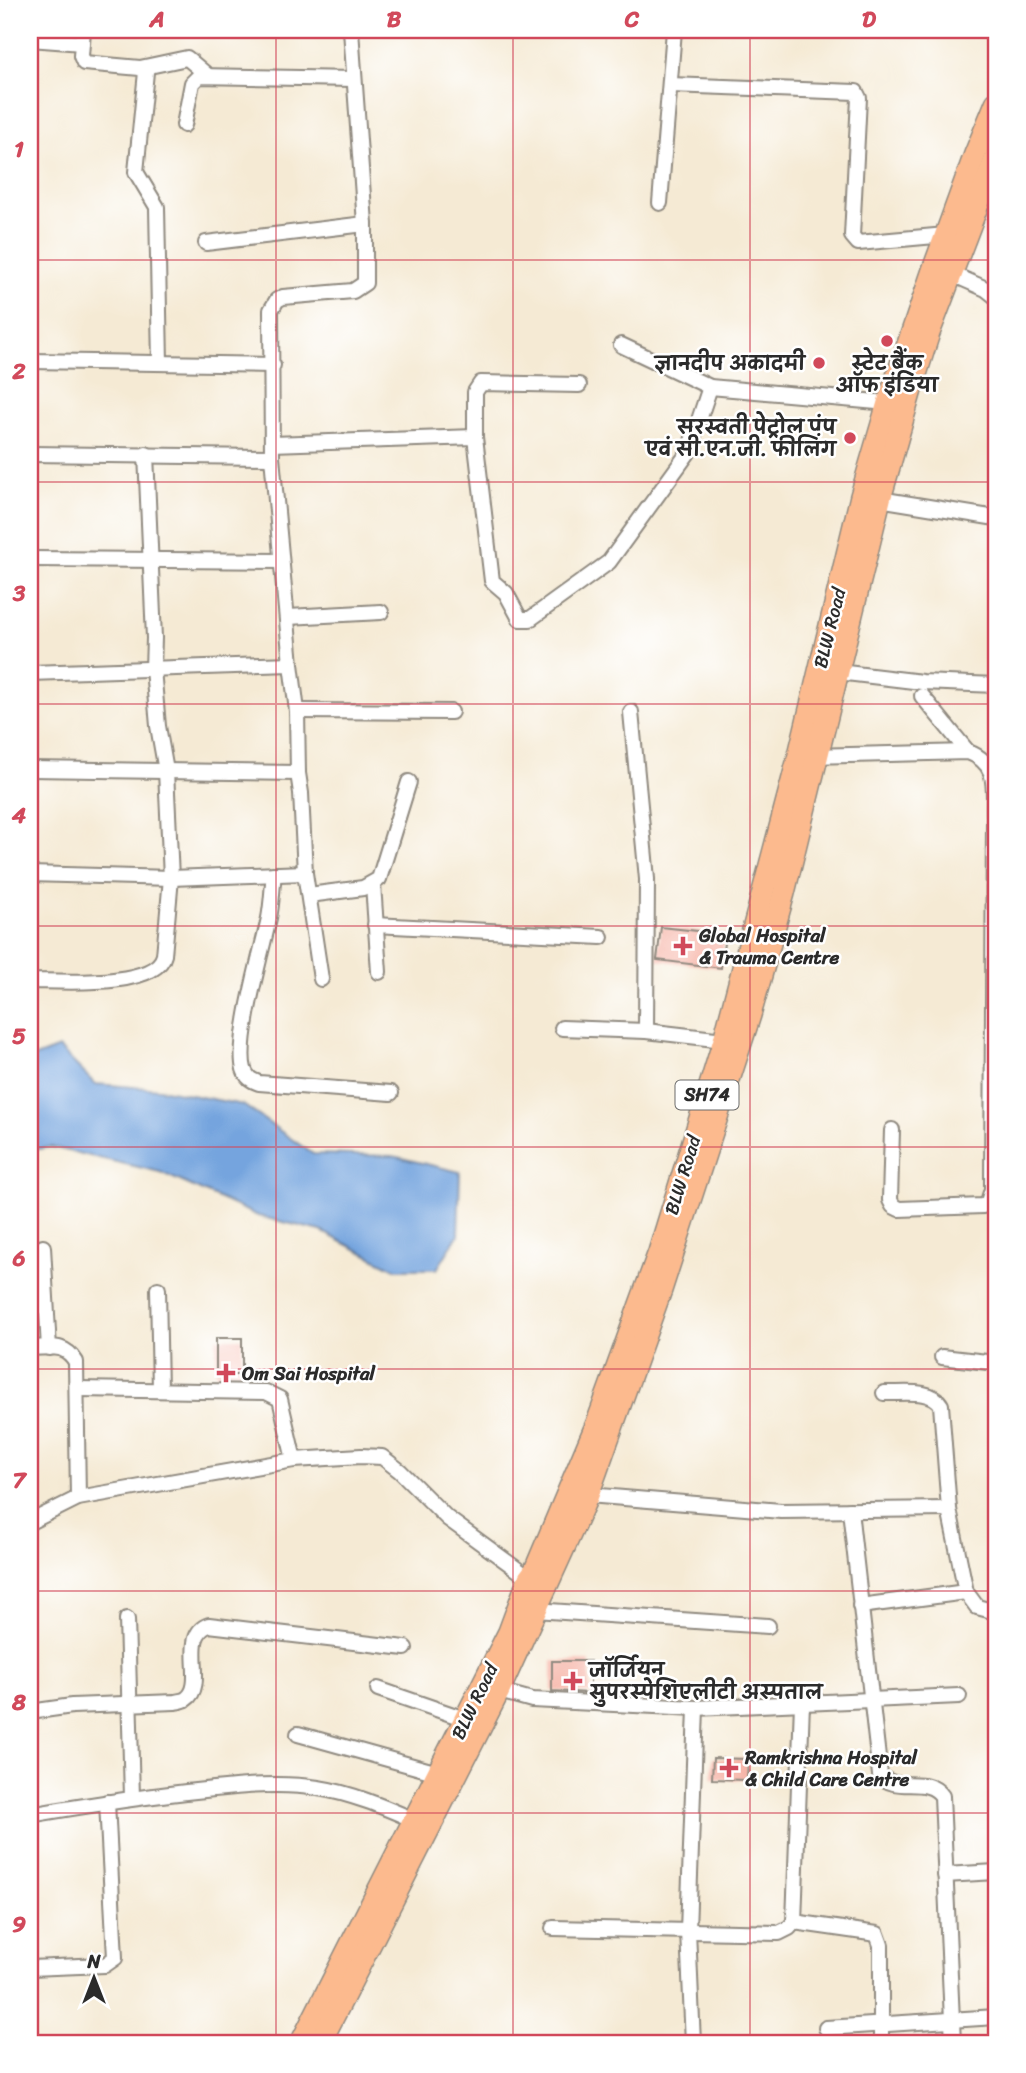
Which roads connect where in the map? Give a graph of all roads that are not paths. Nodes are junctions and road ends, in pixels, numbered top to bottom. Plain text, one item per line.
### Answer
1 (351, 30) edge
2 (674, 30) edge
3 (83, 36) edge
4 (30, 39) edge
5 (139, 68) junction
6 (207, 75) junction
7 (354, 79) junction
8 (670, 85) junction
9 (996, 103) edge
10 (184, 125) dead end
11 (991, 156) edge
12 (660, 203) dead end
13 (365, 225) junction
14 (946, 235) junction
15 (206, 243) dead end
16 (942, 270) junction
17 (996, 297) edge
18 (621, 345) dead end
19 (30, 361) edge
20 (160, 363) junction
21 (273, 365) junction
22 (579, 385) dead end
23 (710, 387) junction
24 (888, 403) junction
25 (475, 438) junction
26 (272, 451) junction
27 (30, 454) edge
28 (146, 454) junction
29 (871, 497) junction
30 (996, 517) edge
31 (30, 559) edge
32 (152, 561) junction
33 (281, 561) junction
34 (381, 612) dead end
35 (288, 617) junction
36 (291, 664) junction
37 (153, 669) junction
38 (838, 671) junction
39 (30, 673) edge
40 (996, 685) edge
41 (922, 696) dead end
42 (298, 711) junction
43 (451, 712) dead end
44 (631, 712) dead end
45 (968, 752) junction
46 (808, 755) junction
47 (30, 769) edge
48 (166, 771) junction
49 (298, 773) junction
50 (410, 782) dead end
51 (995, 816) edge
52 (305, 873) junction
53 (30, 874) edge
54 (274, 874) junction
55 (170, 878) junction
56 (373, 884) junction
57 (309, 895) junction
58 (995, 909) edge
59 (376, 925) junction
60 (601, 937) dead end
61 (379, 972) dead end
62 (321, 979) dead end
63 (30, 981) edge
64 (995, 988) edge
65 (562, 1028) dead end
66 (646, 1031) junction
67 (724, 1040) junction
68 (994, 1079) edge
69 (391, 1093) dead end
70 (892, 1130) dead end
71 (43, 1247) dead end
72 (158, 1289) dead end
73 (30, 1348) edge
74 (49, 1348) junction
75 (942, 1357) dead end
76 (996, 1363) edge
77 (78, 1389) junction
78 (160, 1390) junction
79 (884, 1393) dead end
80 (293, 1460) junction
81 (588, 1495) junction
82 (78, 1499) junction
83 (948, 1509) junction
84 (850, 1510) junction
85 (570, 1511) junction
86 (30, 1522) edge
87 (528, 1578) junction
88 (966, 1592) junction
89 (860, 1606) junction
90 (536, 1610) junction
91 (996, 1612) edge
92 (127, 1619) dead end
93 (768, 1626) dead end
94 (513, 1641) junction
95 (405, 1648) dead end
96 (378, 1689) dead end
97 (499, 1691) junction
98 (959, 1696) dead end
99 (871, 1699) junction
100 (130, 1702) junction
101 (802, 1703) junction
102 (696, 1708) junction
103 (30, 1712) edge
104 (465, 1719) junction
105 (299, 1734) dead end
106 (438, 1773) junction
107 (132, 1797) junction
108 (435, 1799) junction
109 (107, 1801) junction
110 (30, 1815) edge
111 (414, 1821) junction
112 (996, 1872) edge
113 (945, 1875) junction
114 (794, 1922) junction
115 (553, 1928) dead end
116 (688, 1931) junction
117 (30, 1968) edge
118 (996, 2017) edge
119 (952, 2021) junction
120 (880, 2024) junction
121 (826, 2028) dead end
122 (300, 2043) edge
123 (320, 2043) edge
124 (693, 2043) edge
125 (881, 2043) edge
126 (953, 2043) edge

1 - 7 street
2 - 8 street
3 - 4 street
3 - 5 street
5 - 6 street
5 - 20 street
6 - 7 street
6 - 10 street
7 - 13 street
8 - 12 street
8 - 14 street
9 - 11 main road, BLW Road / SH74
11 - 14 main road, BLW Road / SH74
11 - 16 main road, SH74
13 - 15 street
13 - 21 street
14 - 16 main road, BLW Road / SH74
16 - 17 street
16 - 24 main road, BLW Road / SH74
16 - 29 main road, SH74
18 - 23 street
19 - 20 street
20 - 21 street
21 - 26 street
22 - 25 street
23 - 24 street
23 - 25 street
24 - 29 main road, BLW Road / SH74
25 - 26 street
26 - 28 street
26 - 33 street
27 - 28 street
28 - 32 street
29 - 30 street
29 - 38 main road, SH74
29 - 46 main road, BLW Road / SH74
31 - 32 street
32 - 33 street
32 - 37 street
33 - 35 street
34 - 35 street
35 - 36 street
36 - 37 street
36 - 42 street
37 - 39 street
37 - 48 street
38 - 40 street
38 - 46 main road, SH74
41 - 45 street
42 - 43 street
42 - 49 street
44 - 66 street
45 - 46 street
45 - 51 street
46 - 67 main road, BLW Road / SH74
46 - 81 main road, SH74
47 - 48 street
48 - 49 street
48 - 55 street
49 - 52 street
50 - 56 street
51 - 58 street
52 - 54 street
52 - 57 street
53 - 55 street
54 - 55 street
54 - 69 street
55 - 63 street
56 - 57 street
56 - 59 street
57 - 62 street
58 - 64 street
59 - 60 street
59 - 61 street
64 - 68 street
65 - 66 street
66 - 67 street
67 - 85 main road, BLW Road / SH74
68 - 70 street
71 - 74 street
72 - 78 street
73 - 74 street
74 - 77 street
75 - 76 street
77 - 78 street
77 - 82 street
78 - 80 street
79 - 83 street
80 - 82 street
80 - 87 street
81 - 84 street
81 - 85 main road, SH74
82 - 86 street
83 - 84 street
83 - 88 street
84 - 89 street
85 - 87 main road, BLW Road / SH74
85 - 90 main road, SH74
87 - 94 main road, BLW Road / SH74
88 - 89 street
88 - 91 street
89 - 99 street
90 - 93 street
90 - 94 main road, SH74
92 - 100 street
94 - 97 main road, SH74
94 - 104 main road, BLW Road / SH74
95 - 100 street
96 - 104 street
97 - 102 street
97 - 108 main road, SH74
98 - 99 street
99 - 101 street
99 - 113 street
100 - 103 street
100 - 107 street
101 - 102 street
101 - 114 street
102 - 116 street
104 - 106 main road, BLW Road / SH74
105 - 106 street
106 - 108 main road, BLW Road / SH74
107 - 109 street
107 - 111 street
108 - 111 main road, BLW Road / SH74
108 - 123 main road, SH74
109 - 110 street
109 - 117 street
111 - 122 main road, BLW Road / SH74
112 - 113 street
113 - 119 street
114 - 116 street
114 - 120 street
115 - 116 street
116 - 124 street
118 - 119 street
119 - 120 street
119 - 126 street
120 - 121 street
120 - 125 street

